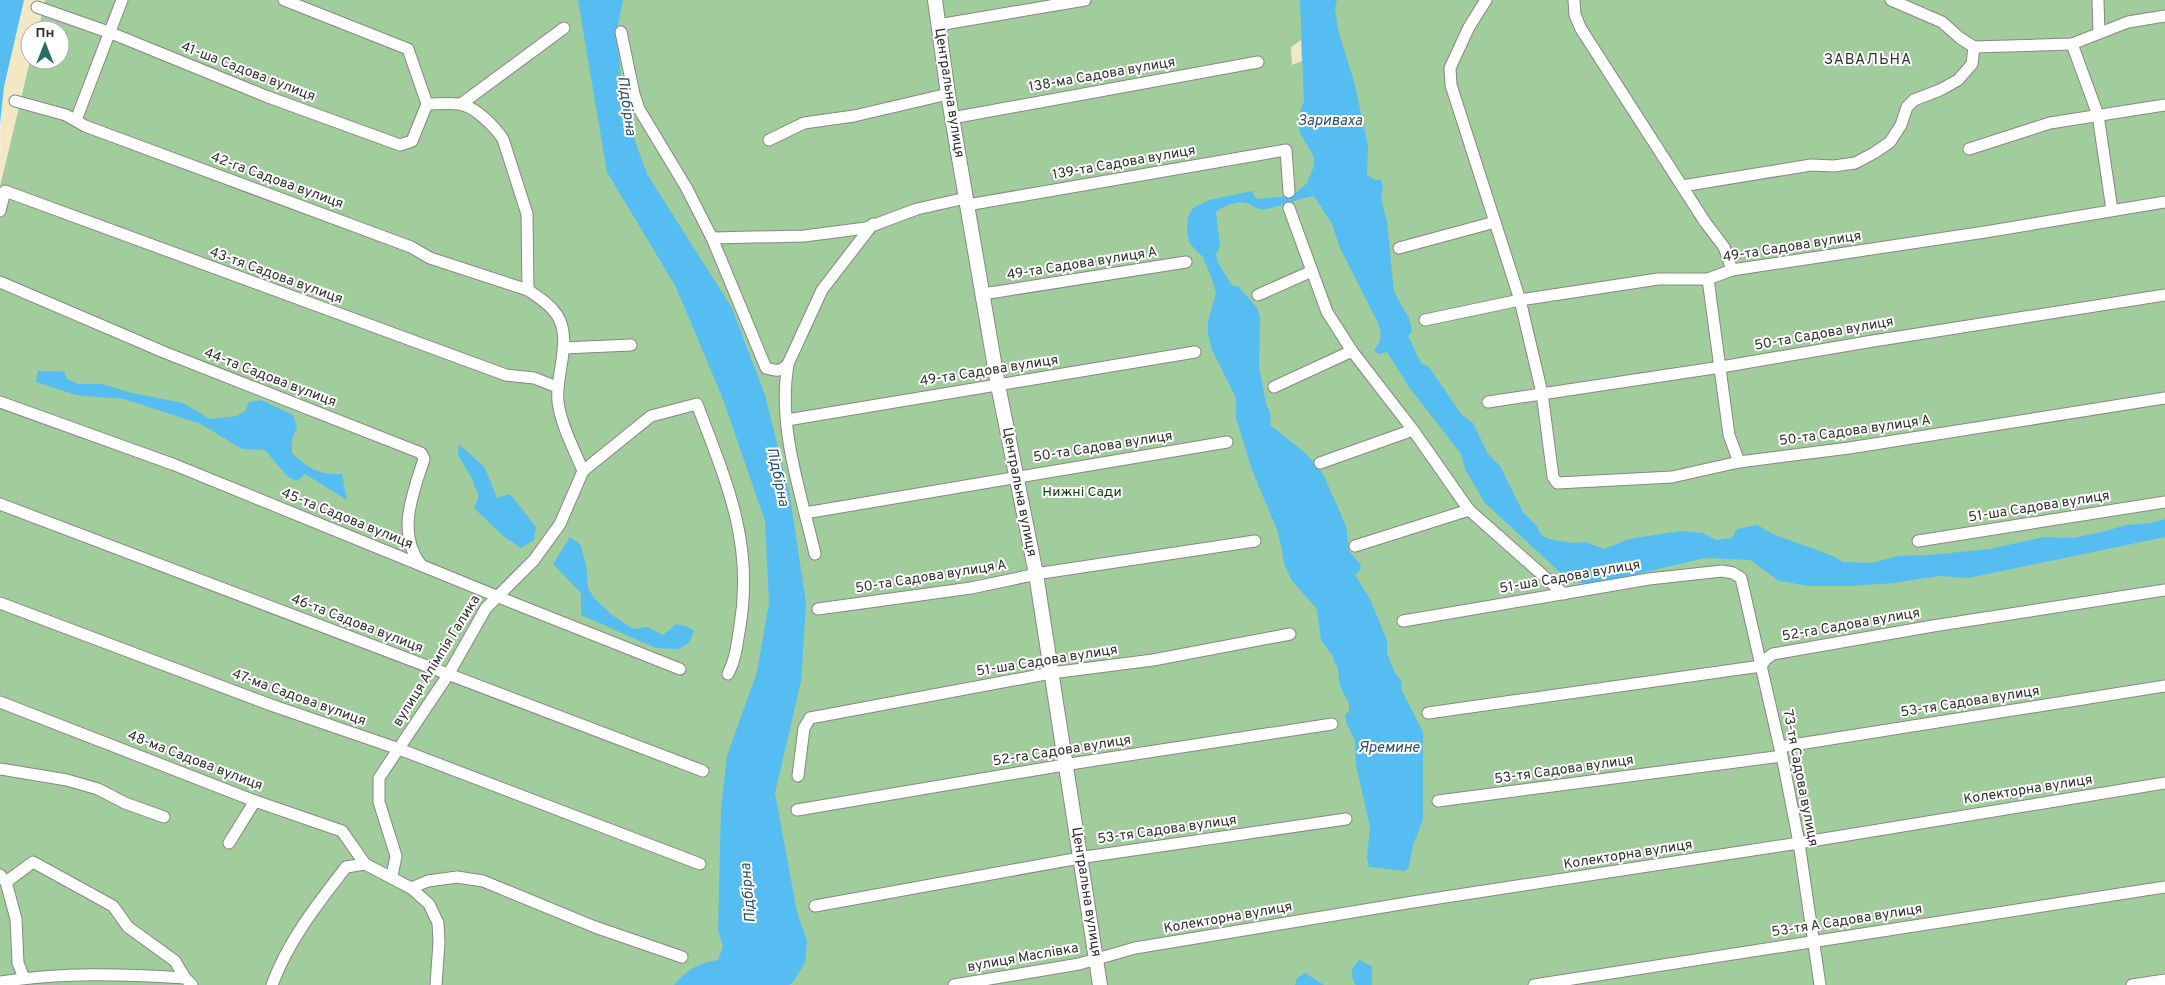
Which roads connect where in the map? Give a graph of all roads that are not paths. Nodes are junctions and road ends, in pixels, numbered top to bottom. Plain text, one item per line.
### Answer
1 (122, 0) edge
2 (284, 0) edge
3 (935, 0) edge
4 (1085, 0) edge
5 (1486, 0) edge
6 (1574, 0) edge
7 (1891, 0) edge
8 (2098, 0) edge
9 (37, 8) dead end
10 (2165, 16) edge
11 (938, 25) junction
12 (564, 28) dead end
13 (621, 32) dead end
14 (111, 33) junction
15 (2099, 33) junction
16 (2072, 44) junction
17 (1974, 47) junction
18 (1258, 62) dead end
19 (948, 94) junction
20 (15, 101) dead end
21 (426, 104) junction
22 (461, 104) junction
23 (2165, 105) edge
24 (2098, 115) junction
25 (952, 118) junction
26 (76, 120) junction
27 (769, 140) dead end
28 (1968, 149) dead end
29 (1682, 186) junction
30 (1289, 192) dead end
31 (967, 202) junction
32 (2165, 202) edge
33 (1288, 208) dead end
34 (2112, 210) junction
35 (0, 211) edge
36 (1494, 222) junction
37 (872, 224) junction
38 (712, 238) junction
39 (1399, 248) dead end
40 (1186, 262) dead end
41 (1732, 270) junction
42 (1312, 271) junction
43 (1708, 280) junction
44 (0, 282) edge
45 (528, 290) junction
46 (983, 294) junction
47 (1258, 295) dead end
48 (2165, 295) edge
49 (1520, 300) junction
50 (1425, 320) dead end
51 (632, 345) dead end
52 (563, 348) junction
53 (1352, 351) junction
54 (1195, 352) dead end
55 (1721, 367) junction
56 (787, 368) junction
57 (998, 385) junction
58 (557, 387) junction
59 (1274, 387) dead end
60 (1542, 393) junction
61 (2165, 398) edge
62 (0, 402) edge
63 (1488, 402) dead end
64 (787, 420) junction
65 (1413, 430) junction
66 (1227, 442) dead end
67 (1739, 462) junction
68 (1320, 463) dead end
69 (583, 471) junction
70 (1016, 476) junction
71 (2165, 502) edge
72 (0, 504) edge
73 (1469, 510) junction
74 (805, 513) junction
75 (1255, 541) dead end
76 (1918, 541) dead end
77 (1355, 546) dead end
78 (815, 554) dead end
79 (421, 565) junction
80 (1036, 574) junction
81 (1741, 578) joint
82 (2165, 590) edge
83 (1564, 594) junction
84 (497, 596) junction
85 (0, 603) edge
86 (818, 609) dead end
87 (1403, 621) dead end
88 (1290, 634) dead end
89 (1761, 666) junction
90 (680, 669) dead end
91 (448, 674) junction
92 (728, 674) dead end
93 (1051, 674) junction
94 (2165, 686) edge
95 (0, 702) edge
96 (1428, 713) dead end
97 (1332, 724) dead end
98 (399, 749) junction
99 (1781, 751) junction
100 (1065, 765) junction
101 (0, 769) edge
102 (703, 771) dead end
103 (798, 776) dead end
104 (2165, 783) edge
105 (255, 801) junction
106 (1438, 801) dead end
107 (797, 810) dead end
108 (164, 817) dead end
109 (1346, 819) dead end
110 (229, 843) dead end
111 (1799, 843) junction
112 (1080, 858) junction
113 (365, 864) junction
114 (700, 864) dead end
115 (392, 876) junction
116 (3, 878) edge
117 (411, 888) junction
118 (2165, 888) edge
119 (815, 906) dead end
120 (1814, 941) junction
121 (682, 957) dead end
122 (1097, 958) junction
123 (32, 980) edge
124 (2165, 980) edge
125 (0, 982) edge
126 (188, 982) edge
127 (272, 985) edge
128 (436, 985) edge
129 (954, 985) edge
130 (1100, 985) edge
131 (1534, 985) edge
132 (1820, 985) edge
133 (2132, 985) edge

1 - 14 street
2 - 21 street
3 - 11 street, Центральна вулиця
4 - 11 street
5 - 36 street
6 - 29 street
7 - 17 street
8 - 15 street
9 - 14 street, 41-ша Садова вулиця
10 - 15 street
11 - 19 street, Центральна вулиця
12 - 22 street
13 - 38 street
14 - 21 street, 41-ша Садова вулиця
14 - 26 street
15 - 16 street
16 - 17 street
16 - 24 street
17 - 29 street
18 - 25 street, 138-ма Садова вулиця
19 - 25 street, Центральна вулиця
19 - 27 street
20 - 26 street, 42-га Садова вулиця
21 - 22 street
22 - 45 street
23 - 24 street
24 - 28 street
24 - 34 street
25 - 31 street, Центральна вулиця
26 - 45 street, 42-га Садова вулиця
29 - 41 street
30 - 31 street, 139-та Садова вулиця
31 - 37 street, 139-та Садова вулиця
31 - 46 street, Центральна вулиця
32 - 34 street, 49-та Садова вулиця
33 - 42 street
34 - 41 street, 49-та Садова вулиця
35 - 58 street, 43-тя Садова вулиця
36 - 39 street
36 - 49 street
37 - 38 street, 139-та Садова вулиця
37 - 56 street
38 - 56 street
40 - 46 street, 49-та Садова вулиця А
41 - 43 street, 49-та Садова вулиця
42 - 47 street
42 - 53 street
43 - 49 street, 49-та Садова вулиця
43 - 55 street
44 - 79 street, 44-та Садова вулиця
45 - 52 street
46 - 57 street, Центральна вулиця
48 - 55 street, 50-та Садова вулиця
49 - 50 street, 49-та Садова вулиця
49 - 60 street
51 - 52 street
52 - 58 street
53 - 59 street
53 - 65 street
54 - 57 street, 49-та Садова вулиця
55 - 60 street, 50-та Садова вулиця
55 - 67 street
56 - 64 street
57 - 64 street, 49-та Садова вулиця
57 - 70 street, Центральна вулиця
58 - 69 street
60 - 63 street, 50-та Садова вулиця
60 - 67 street, 50-та Садова вулиця А
61 - 67 street, 50-та Садова вулиця А
62 - 79 street, 45-та Садова вулиця
64 - 74 street
65 - 68 street
65 - 73 street
66 - 70 street, 50-та Садова вулиця
69 - 84 street, вулиця Алімпія Галика
69 - 92 street
70 - 74 street, 50-та Садова вулиця
70 - 80 street, Центральна вулиця
71 - 76 street, 51-ша Садова вулиця
72 - 91 street, 46-та Садова вулиця
73 - 77 street
73 - 83 street
74 - 78 street
75 - 80 street, 50-та Садова вулиця А
79 - 84 street, 45-та Садова вулиця
80 - 86 street, 50-та Садова вулиця А
80 - 93 street, Центральна вулиця
81 - 83 street, 51-ша Садова вулиця
81 - 89 street, 73-тя Садова вулиця
82 - 89 street, 52-га Садова вулиця
83 - 87 street, 51-ша Садова вулиця
84 - 90 street, 45-та Садова вулиця
84 - 91 street, вулиця Алімпія Галика
85 - 98 street, 47-ма Садова вулиця
88 - 93 street, 51-ша Садова вулиця
89 - 96 street, 52-га Садова вулиця
89 - 99 street, 73-тя Садова вулиця
91 - 98 street, вулиця Алімпія Галика
91 - 102 street, 46-та Садова вулиця
93 - 100 street, Центральна вулиця
93 - 103 street, 51-ша Садова вулиця
94 - 99 street, 53-тя Садова вулиця
95 - 105 street, 48-ма Садова вулиця
97 - 100 street, 52-га Садова вулиця
98 - 114 street, 47-ма Садова вулиця
98 - 115 street, вулиця Алімпія Галика
99 - 106 street, 53-тя Садова вулиця
99 - 111 street, 73-тя Садова вулиця
100 - 107 street, 52-га Садова вулиця
100 - 112 street, Центральна вулиця
101 - 108 street
104 - 111 street, Колекторна вулиця
105 - 110 street
105 - 113 street, 48-ма Садова вулиця
109 - 112 street, 53-тя Садова вулиця
111 - 120 street, 73-тя Садова вулиця
111 - 122 street, Колекторна вулиця
112 - 119 street, 53-тя Садова вулиця
112 - 122 street, Центральна вулиця
113 - 115 street
113 - 127 street
115 - 117 street
116 - 123 street
116 - 126 street
117 - 121 street
117 - 128 street
118 - 120 street, 53-тя А Садова вулиця
120 - 131 street, 53-тя А Садова вулиця
120 - 132 street, 73-тя Садова вулиця
122 - 129 street, вулиця Маслівка
122 - 130 street, Центральна вулиця
123 - 125 street
123 - 126 street
124 - 133 street

